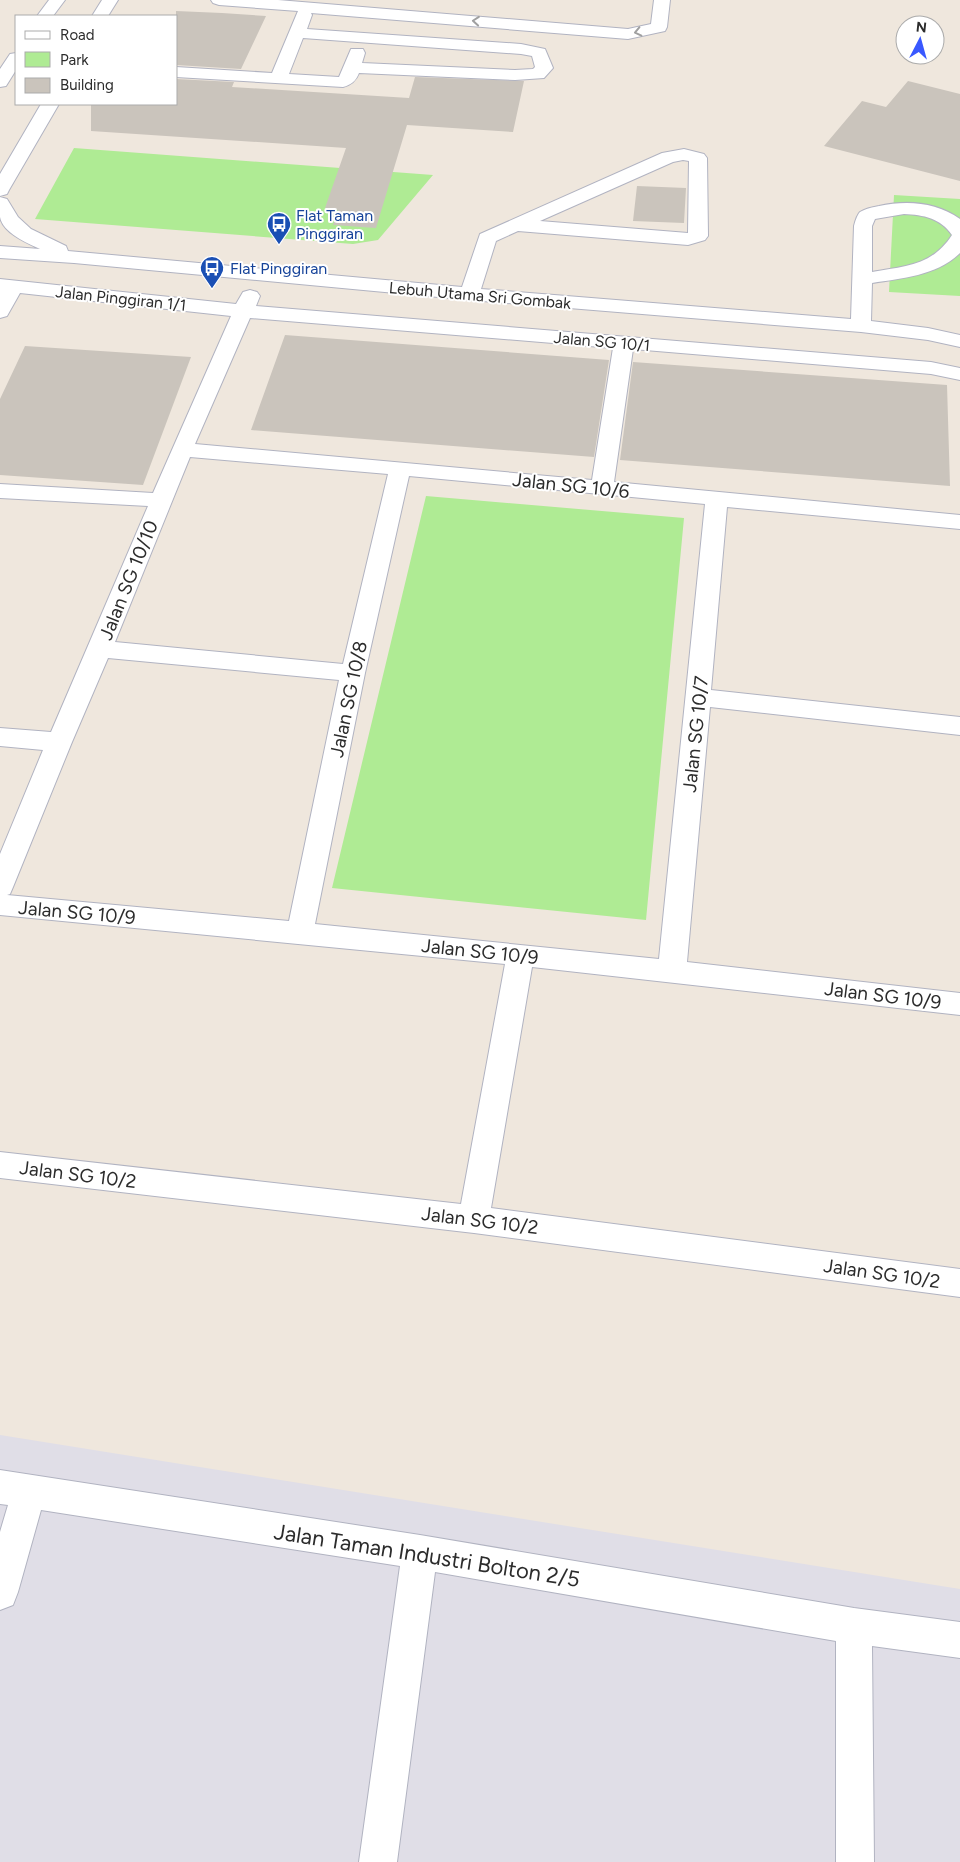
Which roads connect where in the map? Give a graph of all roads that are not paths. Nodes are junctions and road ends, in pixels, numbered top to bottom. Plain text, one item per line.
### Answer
1 (57, 0) edge
2 (110, 0) edge
3 (219, 0) edge
4 (662, 0) edge
5 (307, 7) junction
6 (46, 15) edge
7 (101, 15) edge
8 (298, 33) junction
9 (362, 38) junction
10 (15, 60) edge
11 (352, 68) junction
12 (178, 72) edge
13 (278, 78) junction
14 (0, 82) edge
15 (49, 105) edge
16 (0, 190) edge
17 (0, 203) edge
18 (515, 225) junction
19 (960, 233) edge
20 (960, 237) edge
21 (0, 252) edge
22 (74, 256) junction
23 (261, 274) junction
24 (862, 279) junction
25 (7, 286) edge
26 (470, 294) junction
27 (243, 311) junction
28 (0, 312) edge
29 (861, 326) junction
30 (960, 341) edge
31 (624, 343) junction
32 (960, 374) edge
33 (182, 450) junction
34 (400, 468) junction
35 (602, 488) junction
36 (0, 491) edge
37 (717, 499) junction
38 (161, 500) junction
39 (960, 522) edge
40 (100, 649) junction
41 (352, 674) junction
42 (698, 697) junction
43 (960, 726) edge
44 (0, 737) edge
45 (59, 742) junction
46 (0, 887) edge
47 (0, 905) edge
48 (300, 932) junction
49 (520, 956) junction
50 (672, 970) junction
51 (960, 1004) edge
52 (0, 1165) edge
53 (474, 1219) junction
54 (960, 1283) edge
55 (14, 1489) edge
56 (420, 1552) junction
57 (0, 1592) edge
58 (854, 1626) junction
59 (960, 1640) edge
60 (378, 1862) edge
61 (855, 1862) edge

1 - 6 street
2 - 7 street
3 - 5 street
4 -> 5 street
5 - 8 street
8 - 9 street
8 - 13 street
9 - 11 street
9 - 11 street
10 - 14 street
11 - 13 street
12 - 13 street
15 - 16 street
17 - 22 street
18 - 18 street
18 - 26 street
19 - 24 street
20 - 24 street
21 - 22 street, Lebuh Utama Sri Gombak
22 - 23 street, Lebuh Utama Sri Gombak
23 - 26 street, Lebuh Utama Sri Gombak
23 - 27 street, Jalan SG 10/10
24 - 29 street
25 - 27 street, Jalan Pinggiran 1/1
25 - 28 street
26 - 29 street, Lebuh Utama Sri Gombak
27 - 31 street, Jalan SG 10/1
27 - 33 street, Jalan SG 10/10
29 - 30 street, Lebuh Utama Sri Gombak
31 - 32 street, Jalan SG 10/1
31 - 35 street
33 - 34 street, Jalan SG 10/6
33 - 38 street, Jalan SG 10/10
34 - 35 street, Jalan SG 10/6
34 - 41 street, Jalan SG 10/8
35 - 37 street, Jalan SG 10/6
36 - 38 street
37 - 39 street, Jalan SG 10/6
37 - 42 street, Jalan SG 10/7
38 - 40 street, Jalan SG 10/10
40 - 41 street
40 - 45 street, Jalan SG 10/10
41 - 48 street, Jalan SG 10/8
42 - 43 street
42 - 50 street, Jalan SG 10/7
44 - 45 street
45 - 46 street, Jalan SG 10/10
47 - 48 street, Jalan SG 10/9
48 - 49 street, Jalan SG 10/9
49 - 50 street, Jalan SG 10/9
49 - 53 street
50 - 51 street, Jalan SG 10/9
52 - 53 street, Jalan SG 10/2
53 - 54 street, Jalan SG 10/2
55 - 56 street, Jalan Taman Industri Bolton 2/5
55 - 57 street
56 - 58 street, Jalan Taman Industri Bolton 2/5
56 - 60 street
58 - 59 street, Jalan Taman Industri Bolton 2/5
58 - 61 street

